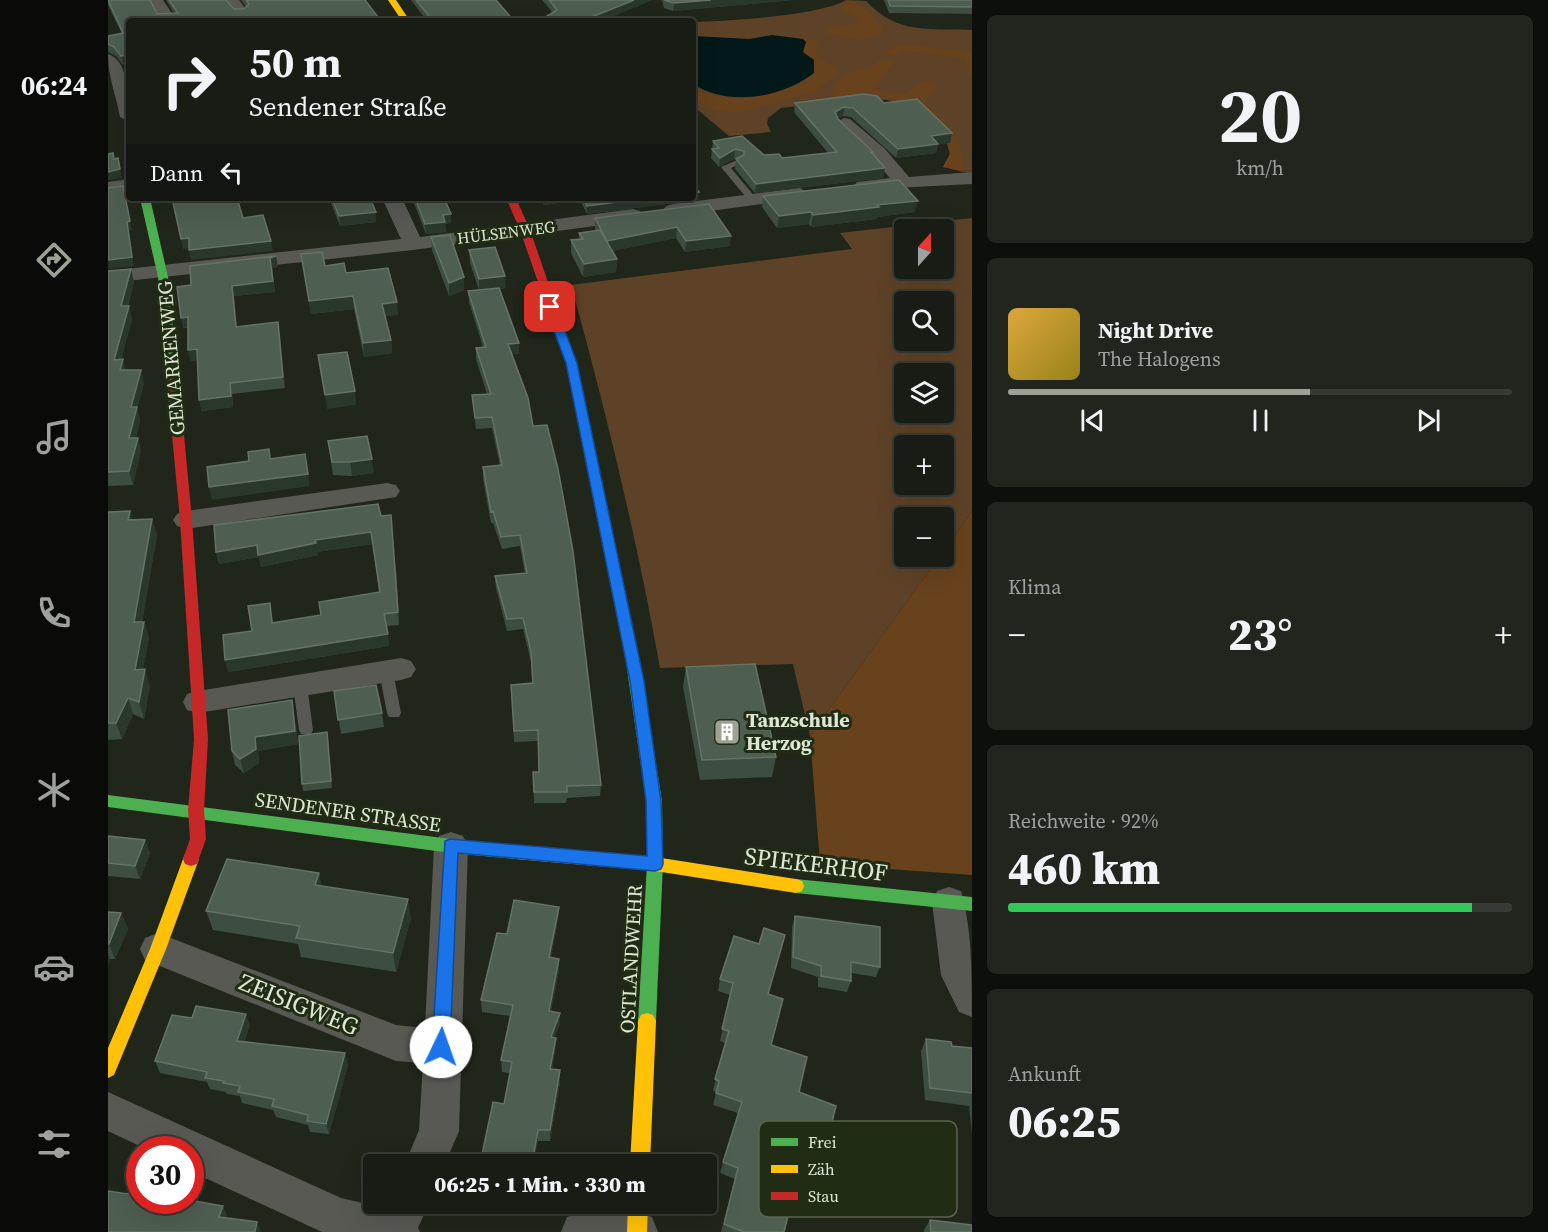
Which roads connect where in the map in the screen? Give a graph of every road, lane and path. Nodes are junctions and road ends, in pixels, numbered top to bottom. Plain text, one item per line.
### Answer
1 (156, 0) edge
2 (392, 0) edge
3 (167, 18) edge
4 (404, 18) edge
5 (108, 59) edge
6 (121, 96) edge
7 (877, 126) edge
8 (738, 163) edge
9 (972, 178) edge
10 (903, 182) junction
11 (126, 185) edge
12 (108, 188) edge
13 (845, 189) edge
14 (822, 191) edge
15 (753, 200) junction
16 (146, 201) edge
17 (393, 201) edge
18 (512, 201) edge
19 (525, 230) junction
20 (413, 244) junction
21 (162, 270) junction
22 (108, 277) edge
23 (387, 491) dead end
24 (186, 520) junction
25 (394, 670) joint
26 (300, 685) junction
27 (198, 702) junction
28 (394, 713) dead end
29 (306, 730) dead end
30 (108, 801) edge
31 (196, 810) junction
32 (450, 846) junction
33 (655, 864) junction
34 (960, 903) edge
35 (158, 949) junction
36 (972, 1000) edge
37 (441, 1047) junction
38 (108, 1070) edge
39 (108, 1111) edge
40 (162, 1136) edge
41 (429, 1154) edge
42 (640, 1154) edge
43 (204, 1156) edge
44 (404, 1214) edge
45 (638, 1214) edge
46 (397, 1232) edge
47 (582, 1232) edge
48 (637, 1232) edge

1 - 3 street
2 - 4 street
5 - 6 street
7 - 10 street
8 - 15 lane
9 - 10 street
10 - 13 street
11 - 12 street
14 - 15 street, HÜLSENWEG
15 - 19 street, HÜLSENWEG
16 - 21 street, GEMARKENWEG
17 - 20 street
18 - 19 street, OSTLANDWEHR
19 - 20 street, HÜLSENWEG
19 - 33 street, OSTLANDWEHR
20 - 21 street, HÜLSENWEG
21 - 22 street, HÜLSENWEG
21 - 24 street, GEMARKENWEG
23 - 24 street
24 - 27 street, GEMARKENWEG
25 - 26 street
25 - 28 lane
26 - 27 street
26 - 29 lane
27 - 31 street, GEMARKENWEG
30 - 31 street, SENDENER STRASSE
31 - 32 street, SENDENER STRASSE
31 - 35 street, GEMARKENWEG
32 - 33 street, SENDENER STRASSE
32 - 37 street
33 - 34 street, SPIEKERHOF
33 - 42 street, OSTLANDWEHR
34 - 36 street
35 - 37 street, ZEISIGWEG
35 - 38 street, GEMARKENWEG
37 - 41 street
39 - 40 street
43 - 46 street
44 - 46 street
45 - 48 street
47 - 48 street

